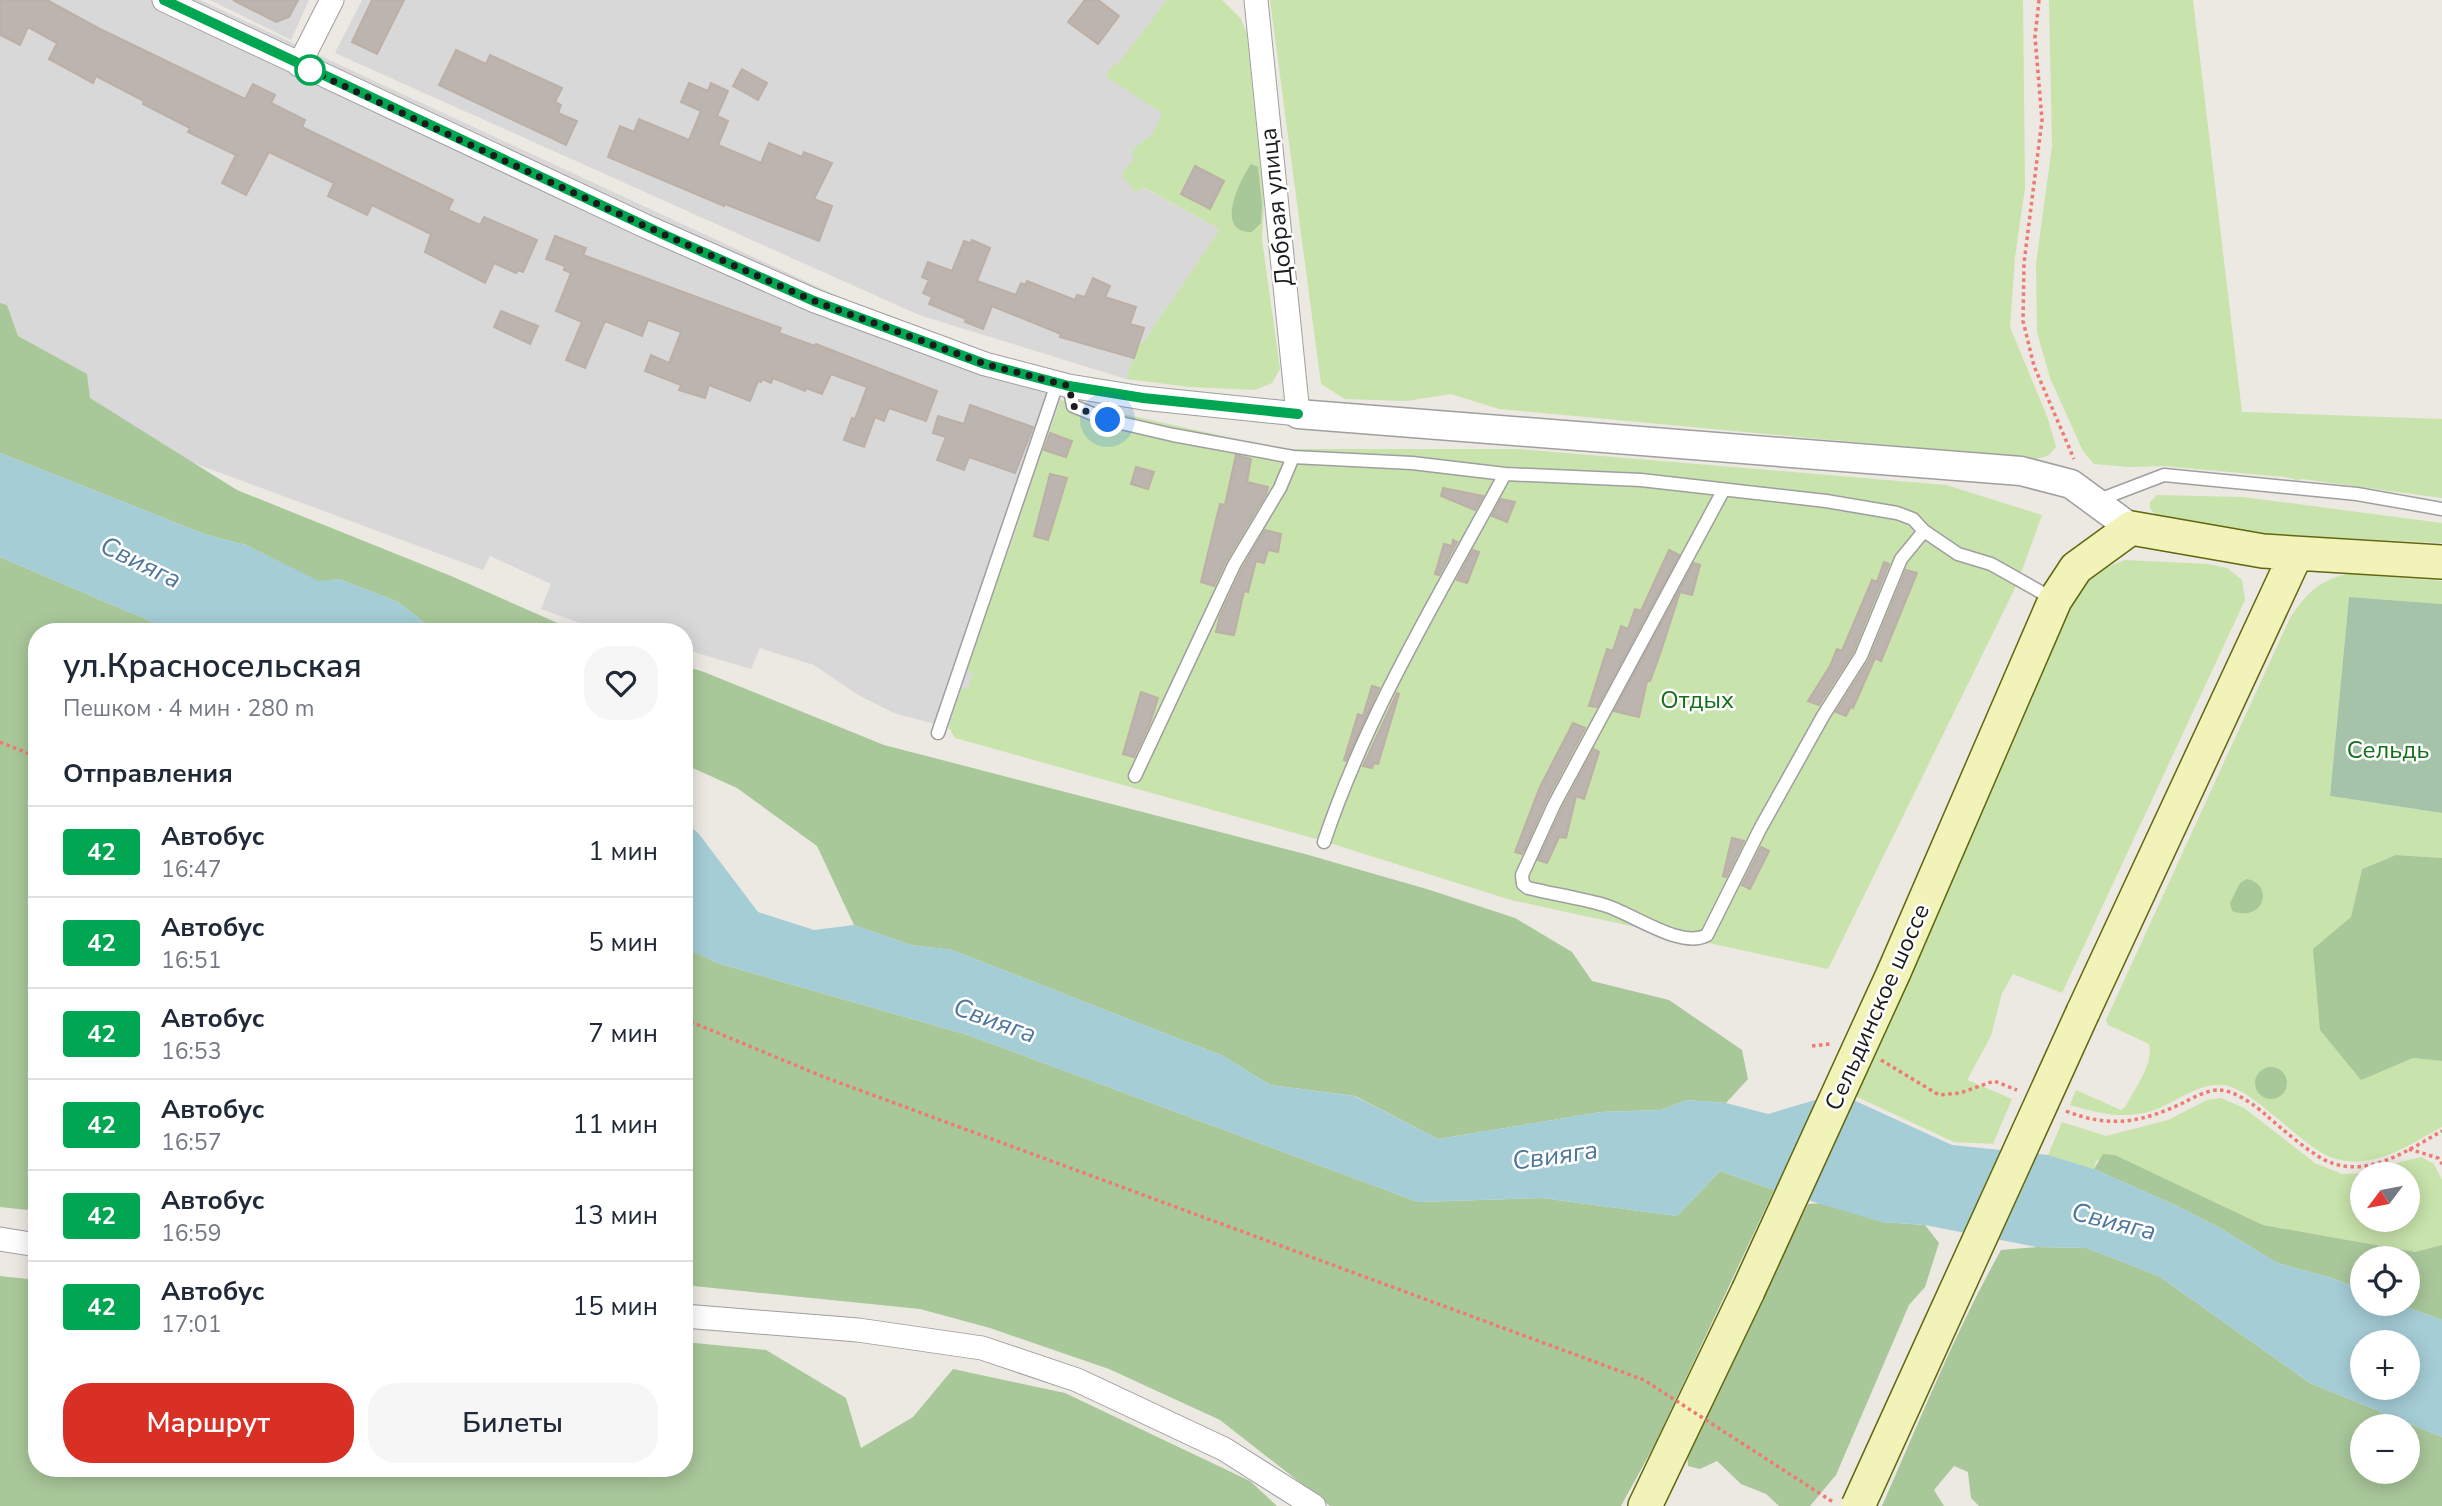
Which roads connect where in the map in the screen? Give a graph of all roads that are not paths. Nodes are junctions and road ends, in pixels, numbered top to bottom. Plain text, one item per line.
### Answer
1 (164, 0) edge
2 (332, 0) edge
3 (1250, 5) edge
4 (299, 65) junction
5 (1063, 385) junction
6 (1298, 414) junction
7 (1293, 457) junction
8 (1505, 474) junction
9 (1723, 491) junction
10 (2092, 502) junction
11 (2442, 509) edge
12 (2131, 528) junction
13 (1924, 531) junction
14 (2296, 554) junction
15 (2442, 562) edge
16 (2055, 600) junction
17 (938, 733) dead end
18 (1135, 776) dead end
19 (1324, 842) dead end
20 (0, 1239) edge
21 (28, 1244) edge
22 (693, 1317) edge
23 (1314, 1506) edge
24 (1645, 1506) edge
25 (1858, 1506) edge

1 - 4 street
2 - 4 street
3 - 6 street, Добрая улица
4 - 5 street
5 - 6 street
5 - 7 lane
5 - 17 lane
6 - 10 street
7 - 8 lane
7 - 18 lane
8 - 9 lane
8 - 19 lane
9 - 13 lane
9 - 13 lane
10 - 11 lane
10 - 12 street
12 - 14 main road
12 - 16 main road, Сельдинское шоссе
13 - 16 lane
14 - 15 main road
14 - 25 main road, bridge
16 - 24 main road, Сельдинское шоссе, bridge
20 - 21 street
22 - 23 street

